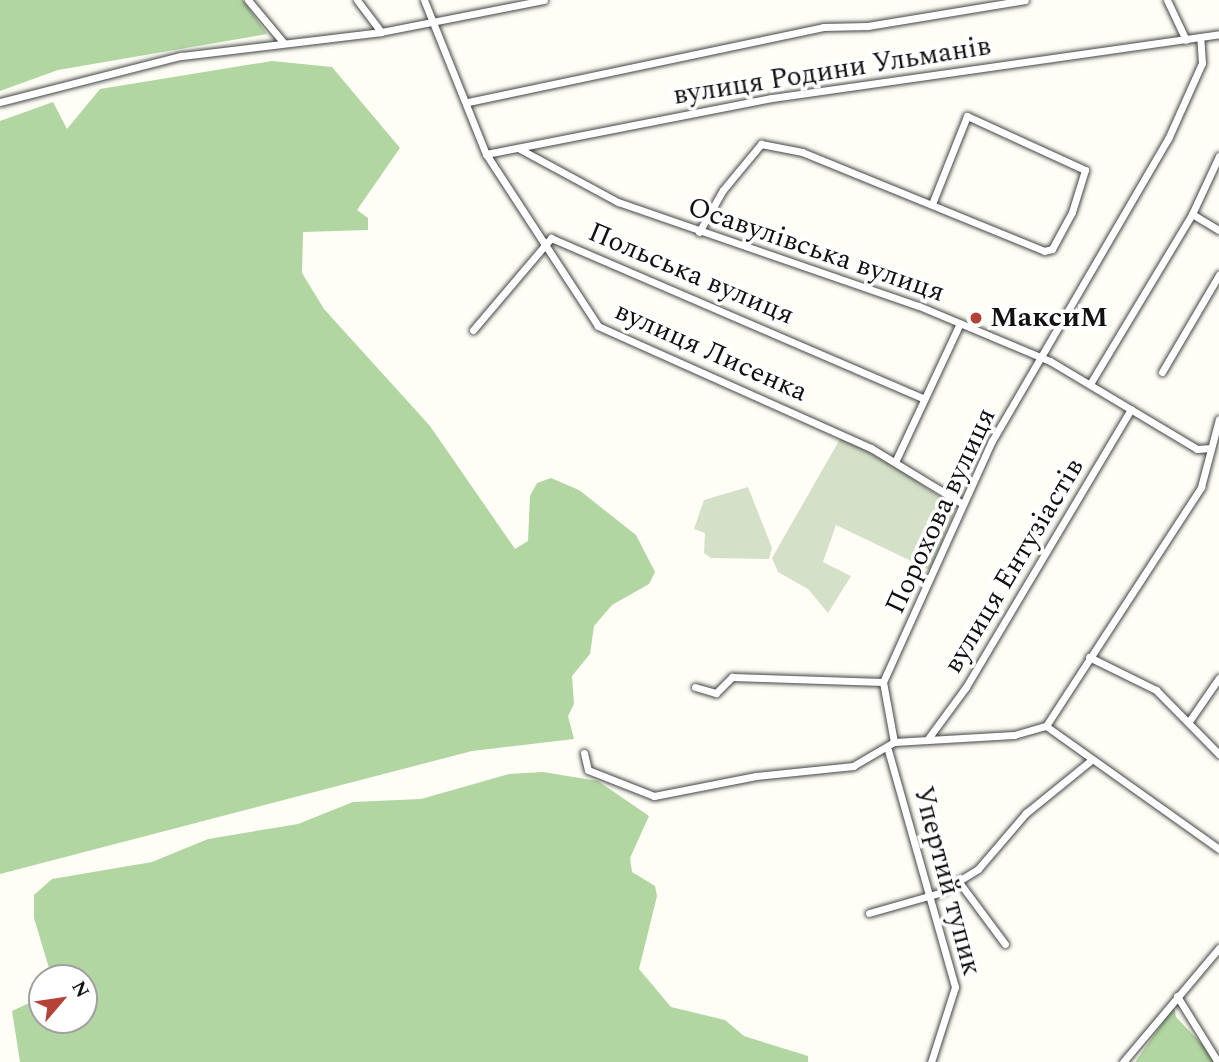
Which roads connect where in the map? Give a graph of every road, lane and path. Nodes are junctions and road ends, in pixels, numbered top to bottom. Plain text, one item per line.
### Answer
1 (248, 0) edge
2 (357, 0) edge
3 (424, 0) edge
4 (542, 0) edge
5 (1025, 0) edge
6 (1167, 0) edge
7 (517, 3) edge
8 (438, 22) junction
9 (381, 32) junction
10 (1219, 34) edge
11 (1200, 37) junction
12 (1186, 40) junction
13 (283, 42) junction
14 (0, 102) edge
15 (468, 102) junction
16 (518, 148) junction
17 (486, 154) junction
18 (1219, 156) edge
19 (932, 204) junction
20 (1192, 215) junction
21 (1219, 230) edge
22 (699, 232) junction
23 (545, 241) junction
24 (1219, 275) edge
25 (960, 323) junction
26 (473, 330) dead end
27 (1043, 358) junction
28 (1162, 372) dead end
29 (1090, 384) junction
30 (924, 399) junction
31 (1131, 409) junction
32 (1219, 419) edge
33 (1211, 448) junction
34 (895, 462) junction
35 (961, 503) junction
36 (1089, 657) junction
37 (1219, 678) edge
38 (883, 682) junction
39 (695, 687) dead end
40 (1190, 720) junction
41 (1046, 726) junction
42 (927, 740) junction
43 (894, 743) junction
44 (888, 750) junction
45 (584, 753) dead end
46 (1219, 754) edge
47 (1089, 762) junction
48 (1219, 849) edge
49 (959, 882) junction
50 (931, 895) junction
51 (869, 914) dead end
52 (1005, 944) dead end
53 (1219, 948) edge
54 (1177, 996) junction
55 (931, 1062) edge
56 (1123, 1062) edge
57 (1218, 1062) edge

1 - 13 street
2 - 9 street
3 - 8 street, вулиця Лисенка
4 - 7 street
5 - 15 street
6 - 12 street
7 - 8 street
8 - 9 street
8 - 15 street, вулиця Лисенка
9 - 13 street
10 - 11 street, вулиця Родини Ульманів
11 - 12 street, вулиця Родини Ульманів
11 - 27 street, Порохова вулиця
12 - 16 street, вулиця Родини Ульманів
13 - 14 street
15 - 17 street, вулиця Лисенка
16 - 17 street, вулиця Родини Ульманів
16 - 22 street, Осавулівська вулиця
17 - 23 street, вулиця Лисенка
18 - 20 street
19 - 19 street
19 - 22 street
20 - 21 street
20 - 29 street
22 - 25 street, Осавулівська вулиця
23 - 26 street, Польська вулиця
23 - 30 street, Польська вулиця
23 - 34 street, вулиця Лисенка
24 - 28 street
25 - 27 street, Осавулівська вулиця
25 - 30 street
27 - 29 street, Осавулівська вулиця
27 - 35 street, Порохова вулиця
29 - 31 street, Осавулівська вулиця
30 - 34 street
31 - 33 street, Осавулівська вулиця
31 - 42 street, вулиця Ентузіастів
32 - 33 street
33 - 36 street
34 - 35 street, вулиця Лисенка
35 - 38 street, Порохова вулиця
36 - 40 street
36 - 41 street
37 - 40 street
38 - 39 street
38 - 43 street
40 - 46 street
41 - 42 street
41 - 47 street
42 - 43 street
43 - 44 street
44 - 45 street
44 - 50 street, Упертий тупик
47 - 48 street
47 - 49 street
49 - 50 street
49 - 52 street
50 - 51 street
50 - 55 street, Упертий тупик
53 - 54 street
54 - 56 street
54 - 57 street

